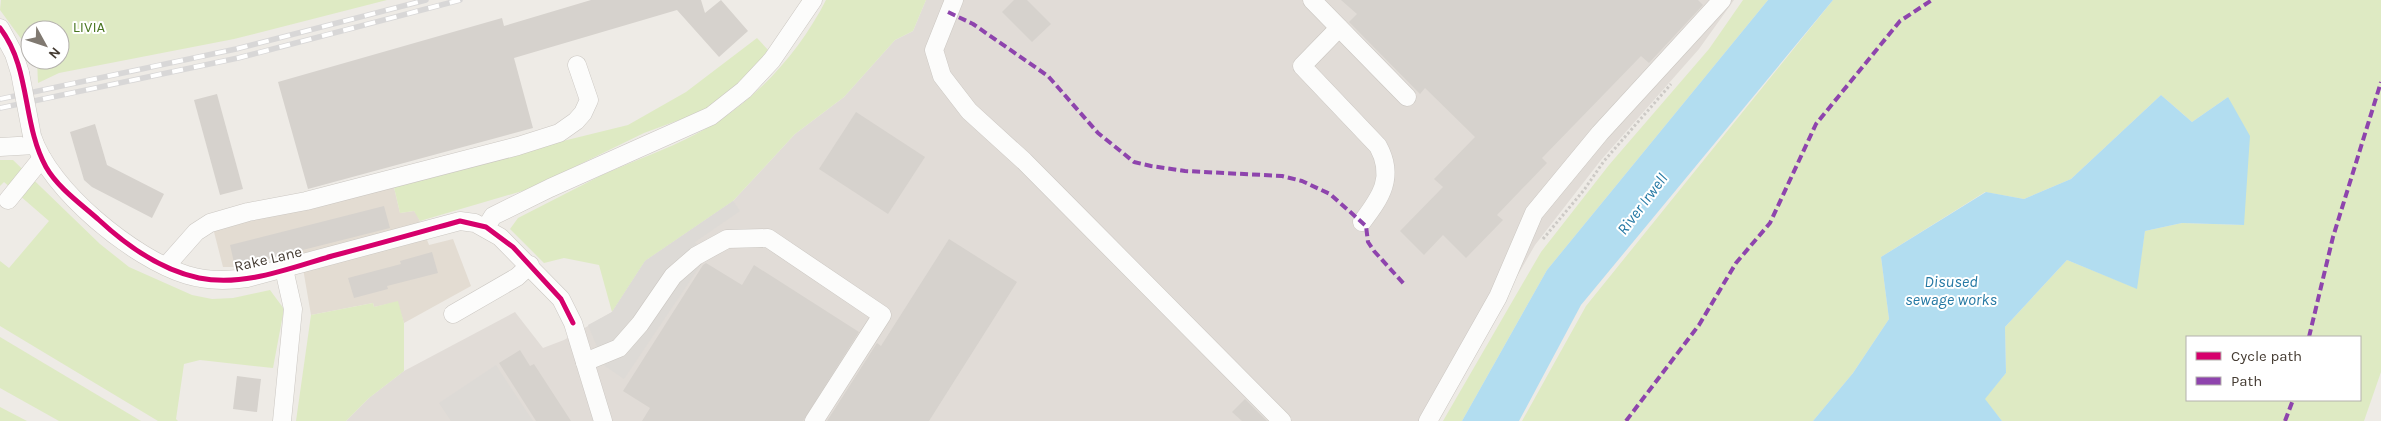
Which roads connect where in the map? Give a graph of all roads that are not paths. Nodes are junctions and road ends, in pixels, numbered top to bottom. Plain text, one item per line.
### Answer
1 (812, 0) edge
2 (954, 0) edge
3 (1312, 0) edge
4 (1722, 0) edge
5 (0, 28) edge
6 (1339, 28) junction
7 (577, 65) dead end
8 (1407, 97) dead end
9 (0, 147) edge
10 (36, 147) junction
11 (8, 200) dead end
12 (1362, 222) dead end
13 (486, 227) junction
14 (530, 265) junction
15 (166, 266) junction
16 (284, 269) junction
17 (453, 314) dead end
18 (585, 362) junction
19 (282, 421) edge
20 (603, 421) edge
21 (814, 421) edge
22 (1282, 421) edge
23 (1428, 421) edge

1 - 13 street
2 - 22 street
3 - 6 street
4 - 23 street
5 - 10 street, Rake Lane, bridge
6 - 8 street
6 - 12 street
7 - 15 street
9 - 10 street
10 - 11 street
10 - 15 street, Rake Lane
13 - 14 street, Rake Lane
13 - 16 street, Rake Lane
14 - 17 street
14 - 18 street, Rake Lane
15 - 16 street, Rake Lane
16 - 19 street
18 - 20 street, Rake Lane
18 - 21 street

